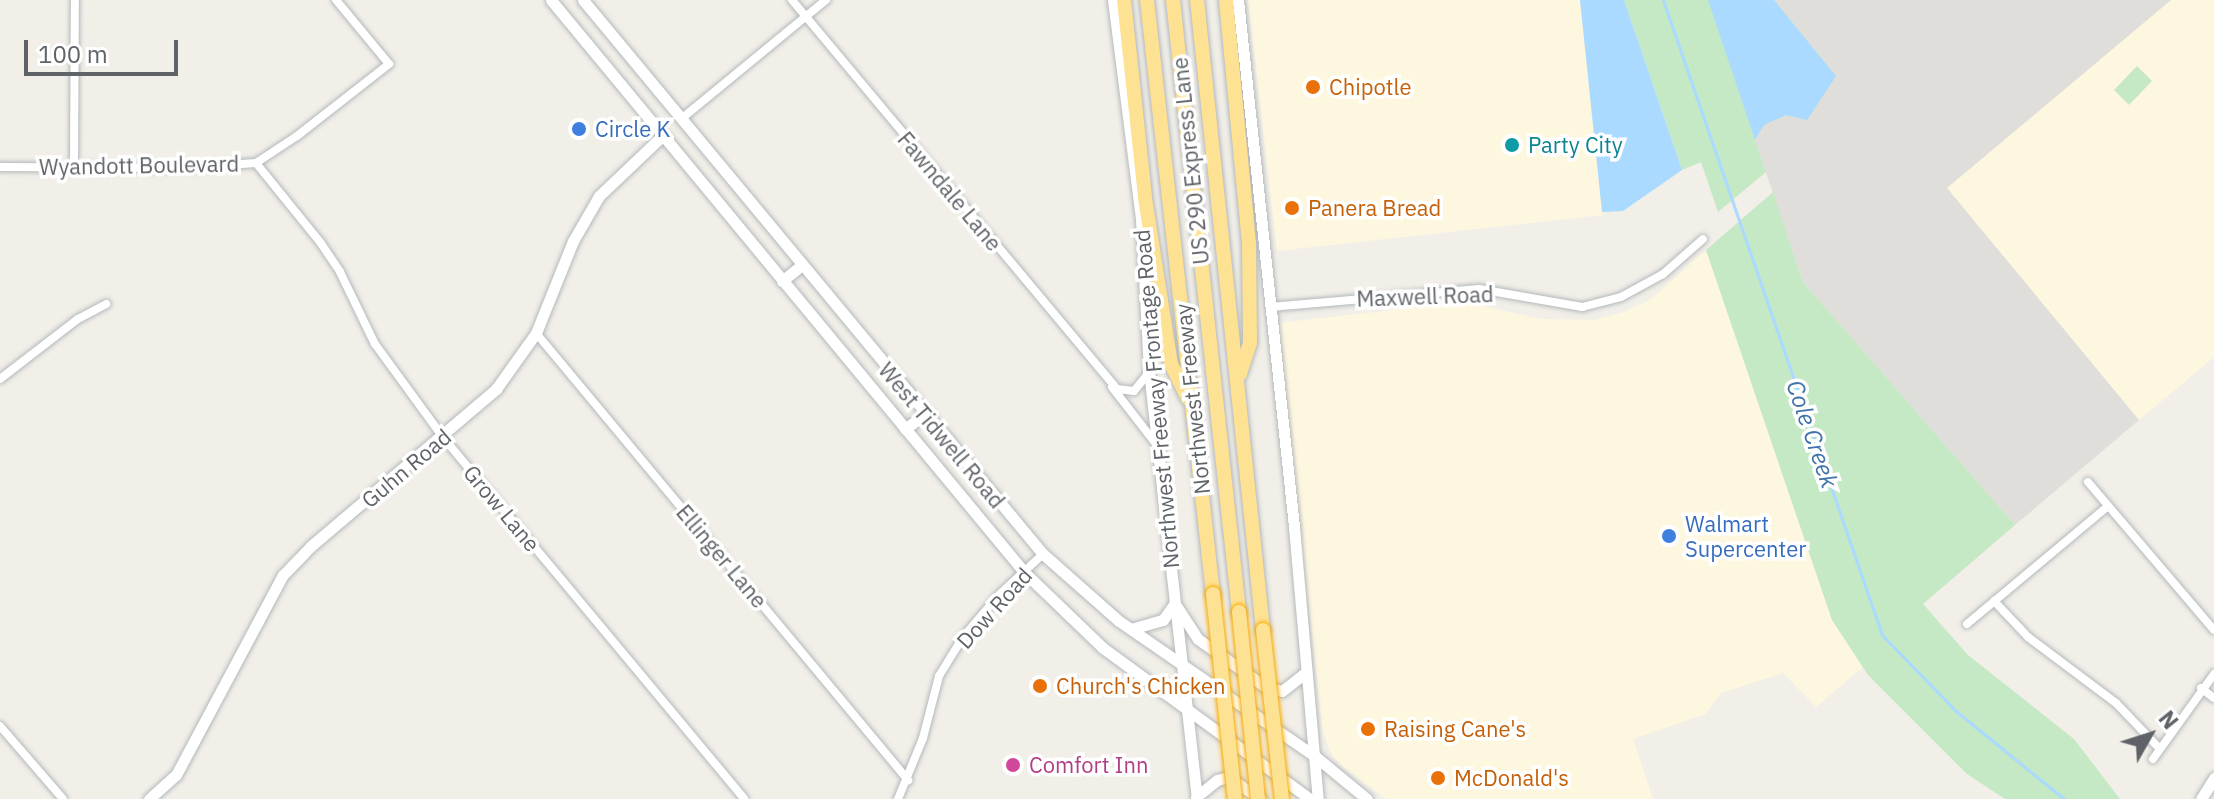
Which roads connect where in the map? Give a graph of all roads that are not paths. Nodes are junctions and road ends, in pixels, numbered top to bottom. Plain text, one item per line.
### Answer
1 (75, 0) edge
2 (336, 0) edge
3 (551, 0) edge
4 (583, 0) edge
5 (792, 0) edge
6 (826, 0) edge
7 (1113, 0) edge
8 (1124, 0) edge
9 (1147, 0) edge
10 (1173, 0) edge
11 (1197, 0) edge
12 (1226, 0) edge
13 (1238, 0) edge
14 (805, 17) junction
15 (681, 119) junction
16 (662, 136) junction
17 (256, 163) junction
18 (0, 167) edge
19 (74, 167) junction
20 (1703, 239) dead end
21 (802, 265) junction
22 (782, 281) junction
23 (106, 304) dead end
24 (1270, 307) junction
25 (536, 333) junction
26 (1149, 371) junction
27 (0, 379) edge
28 (1110, 382) junction
29 (1238, 382) junction
30 (1193, 410) junction
31 (925, 414) junction
32 (905, 429) junction
33 (442, 436) junction
34 (1158, 446) junction
35 (2088, 482) dead end
36 (2108, 506) junction
37 (1043, 554) junction
38 (1024, 572) junction
39 (1994, 601) junction
40 (1174, 604) junction
41 (1967, 624) dead end
42 (1131, 629) junction
43 (2214, 630) edge
44 (1183, 666) junction
45 (1306, 672) junction
46 (2214, 674) edge
47 (2201, 688) junction
48 (2214, 698) edge
49 (1189, 711) junction
50 (0, 726) edge
51 (2159, 748) junction
52 (1316, 757) junction
53 (2153, 759) dead end
54 (2214, 778) edge
55 (908, 780) junction
56 (1196, 798) edge
57 (63, 799) edge
58 (149, 799) edge
59 (744, 799) edge
60 (898, 799) edge
61 (1235, 799) edge
62 (1260, 799) edge
63 (1282, 799) edge
64 (1310, 799) edge
65 (1318, 799) edge
66 (1367, 799) edge
67 (2201, 799) edge

1 - 19 street
2 - 17 street, Wyandott Boulevard
3 - 16 main road, West Tidwell Road
4 - 15 main road, West Tidwell Road
5 - 14 street, Fawndale Lane
6 - 14 street
7 - 26 main road, Northwest Freeway Frontage Road
8 - 30 highway
9 - 30 highway, Northwest Freeway
10 - 62 highway, US 290 Express Lane, bridge
11 - 29 highway
12 - 29 highway
13 - 24 main road
14 - 15 street
14 - 28 street, Fawndale Lane
15 - 21 main road, West Tidwell Road
16 - 22 main road, West Tidwell Road
16 - 25 main road, Guhn Road
17 - 19 street, Wyandott Boulevard
17 - 33 street, Grow Lane
18 - 19 street, Wyandott Boulevard
20 - 24 street, Maxwell Road
21 - 22 main road
21 - 31 main road, West Tidwell Road
22 - 32 main road, West Tidwell Road
23 - 27 street
24 - 45 main road
25 - 33 main road, Guhn Road
25 - 55 street, Ellinger Lane
26 - 28 street
26 - 34 main road, Northwest Freeway Frontage Road
28 - 34 street, Fawndale Lane
29 - 63 highway, bridge
30 - 61 highway, Northwest Freeway, bridge
31 - 32 main road
31 - 37 main road, West Tidwell Road
32 - 38 main road, West Tidwell Road
33 - 58 main road, Guhn Road
33 - 59 street, Grow Lane
34 - 40 main road, Northwest Freeway Frontage Road
35 - 36 street
36 - 39 street
36 - 43 street
37 - 38 street, Dow Road
37 - 42 main road, West Tidwell Road
38 - 49 main road, West Tidwell Road
38 - 55 street, Dow Road
39 - 41 street
39 - 51 street
40 - 42 main road
40 - 44 main road, Northwest Freeway Frontage Road
40 - 45 main road
42 - 44 main road, West Tidwell Road
44 - 49 main road, Northwest Freeway Frontage Road
44 - 52 main road, West Tidwell Road
45 - 52 main road
46 - 47 street
47 - 48 street
47 - 51 street
49 - 56 main road, Northwest Freeway Frontage Road
49 - 64 main road, West Tidwell Road
50 - 57 street
51 - 53 street
52 - 65 main road
52 - 66 main road, West Tidwell Road
54 - 67 main road
55 - 60 street, Dow Road
56 - 62 main road

